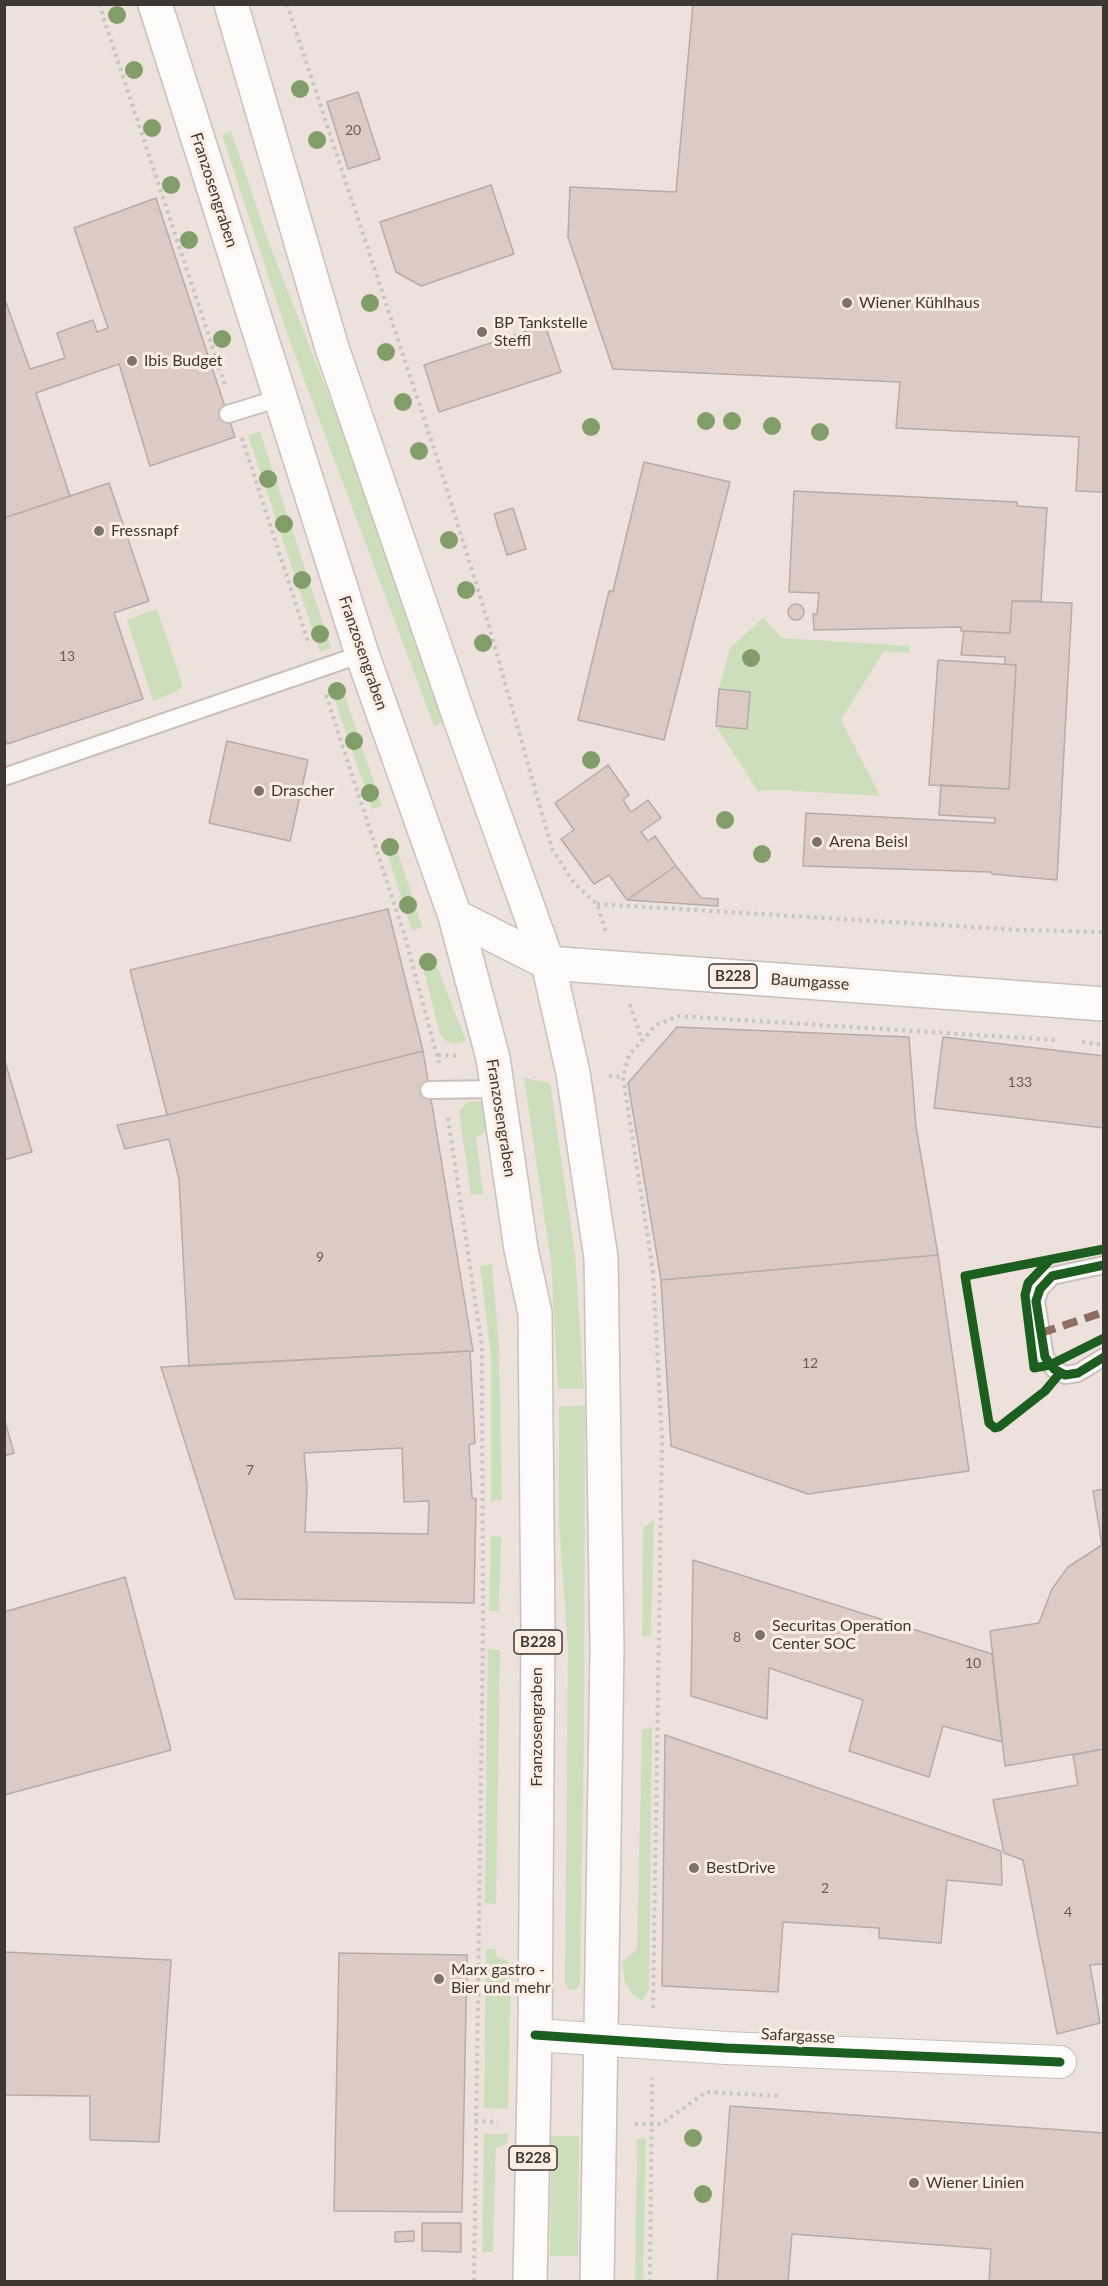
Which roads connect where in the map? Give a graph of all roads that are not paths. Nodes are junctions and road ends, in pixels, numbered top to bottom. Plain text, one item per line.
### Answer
1 (154, 4) edge
2 (231, 4) edge
3 (280, 398) junction
4 (231, 413) road end
5 (362, 654) junction
6 (4, 777) edge
7 (454, 916) junction
8 (548, 963) junction
9 (1104, 1004) edge
10 (436, 1089) road end
11 (497, 1089) junction
12 (1104, 1265) edge
13 (1104, 1357) edge
14 (535, 2035) junction
15 (600, 2039) junction
16 (1060, 2062) dead end
17 (530, 2282) edge
18 (597, 2282) edge

1 - 3 main road, Franzosengraben
2 - 8 main road
3 - 4 lane
3 - 5 main road, Franzosengraben
5 - 6 lane
5 - 7 main road, Franzosengraben
7 - 8 main road, Baumgasse / B228
7 - 11 main road, Franzosengraben / B228
8 - 9 main road, Baumgasse / B228
8 - 15 main road
10 - 11 lane
11 - 14 main road, Franzosengraben / B228
12 - 13 lane
14 - 15 street, Safargasse
14 - 17 main road, Franzosengraben / B228
15 - 16 street, Safargasse
15 - 18 main road

